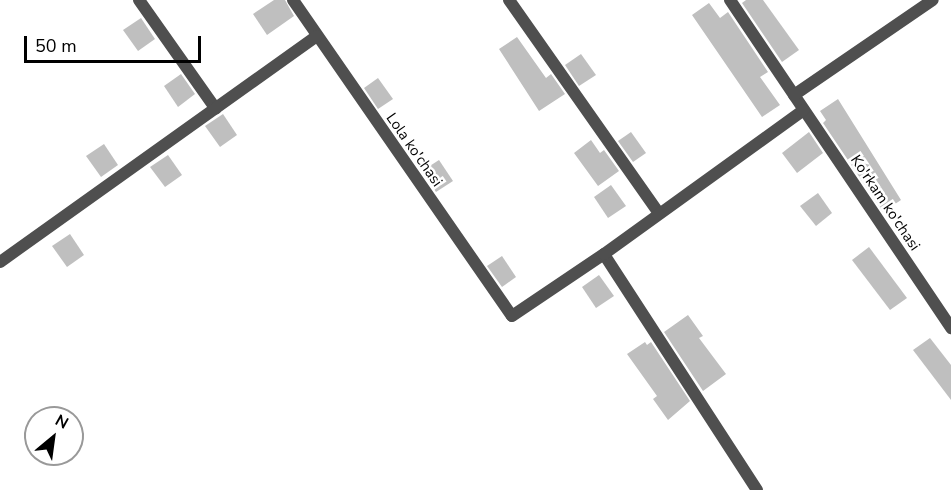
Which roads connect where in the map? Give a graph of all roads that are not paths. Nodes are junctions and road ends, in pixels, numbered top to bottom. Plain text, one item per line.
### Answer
1 (139, 0) edge
2 (293, 0) edge
3 (509, 0) edge
4 (730, 0) edge
5 (933, 0) edge
6 (317, 36) junction
7 (794, 95) junction
8 (216, 109) junction
9 (804, 110) junction
10 (658, 212) junction
11 (604, 254) junction
12 (0, 262) edge
13 (951, 328) edge
14 (757, 490) edge

1 - 8 street
2 - 6 street, Lola ko'chasi
3 - 10 street
4 - 7 street, Ko'rkam ko'chasi
5 - 7 street
6 - 8 street
6 - 11 street, Lola ko'chasi
7 - 9 street, Ko'rkam ko'chasi
8 - 12 street
9 - 10 street
9 - 13 street, Ko'rkam ko'chasi
10 - 11 street
11 - 14 street

